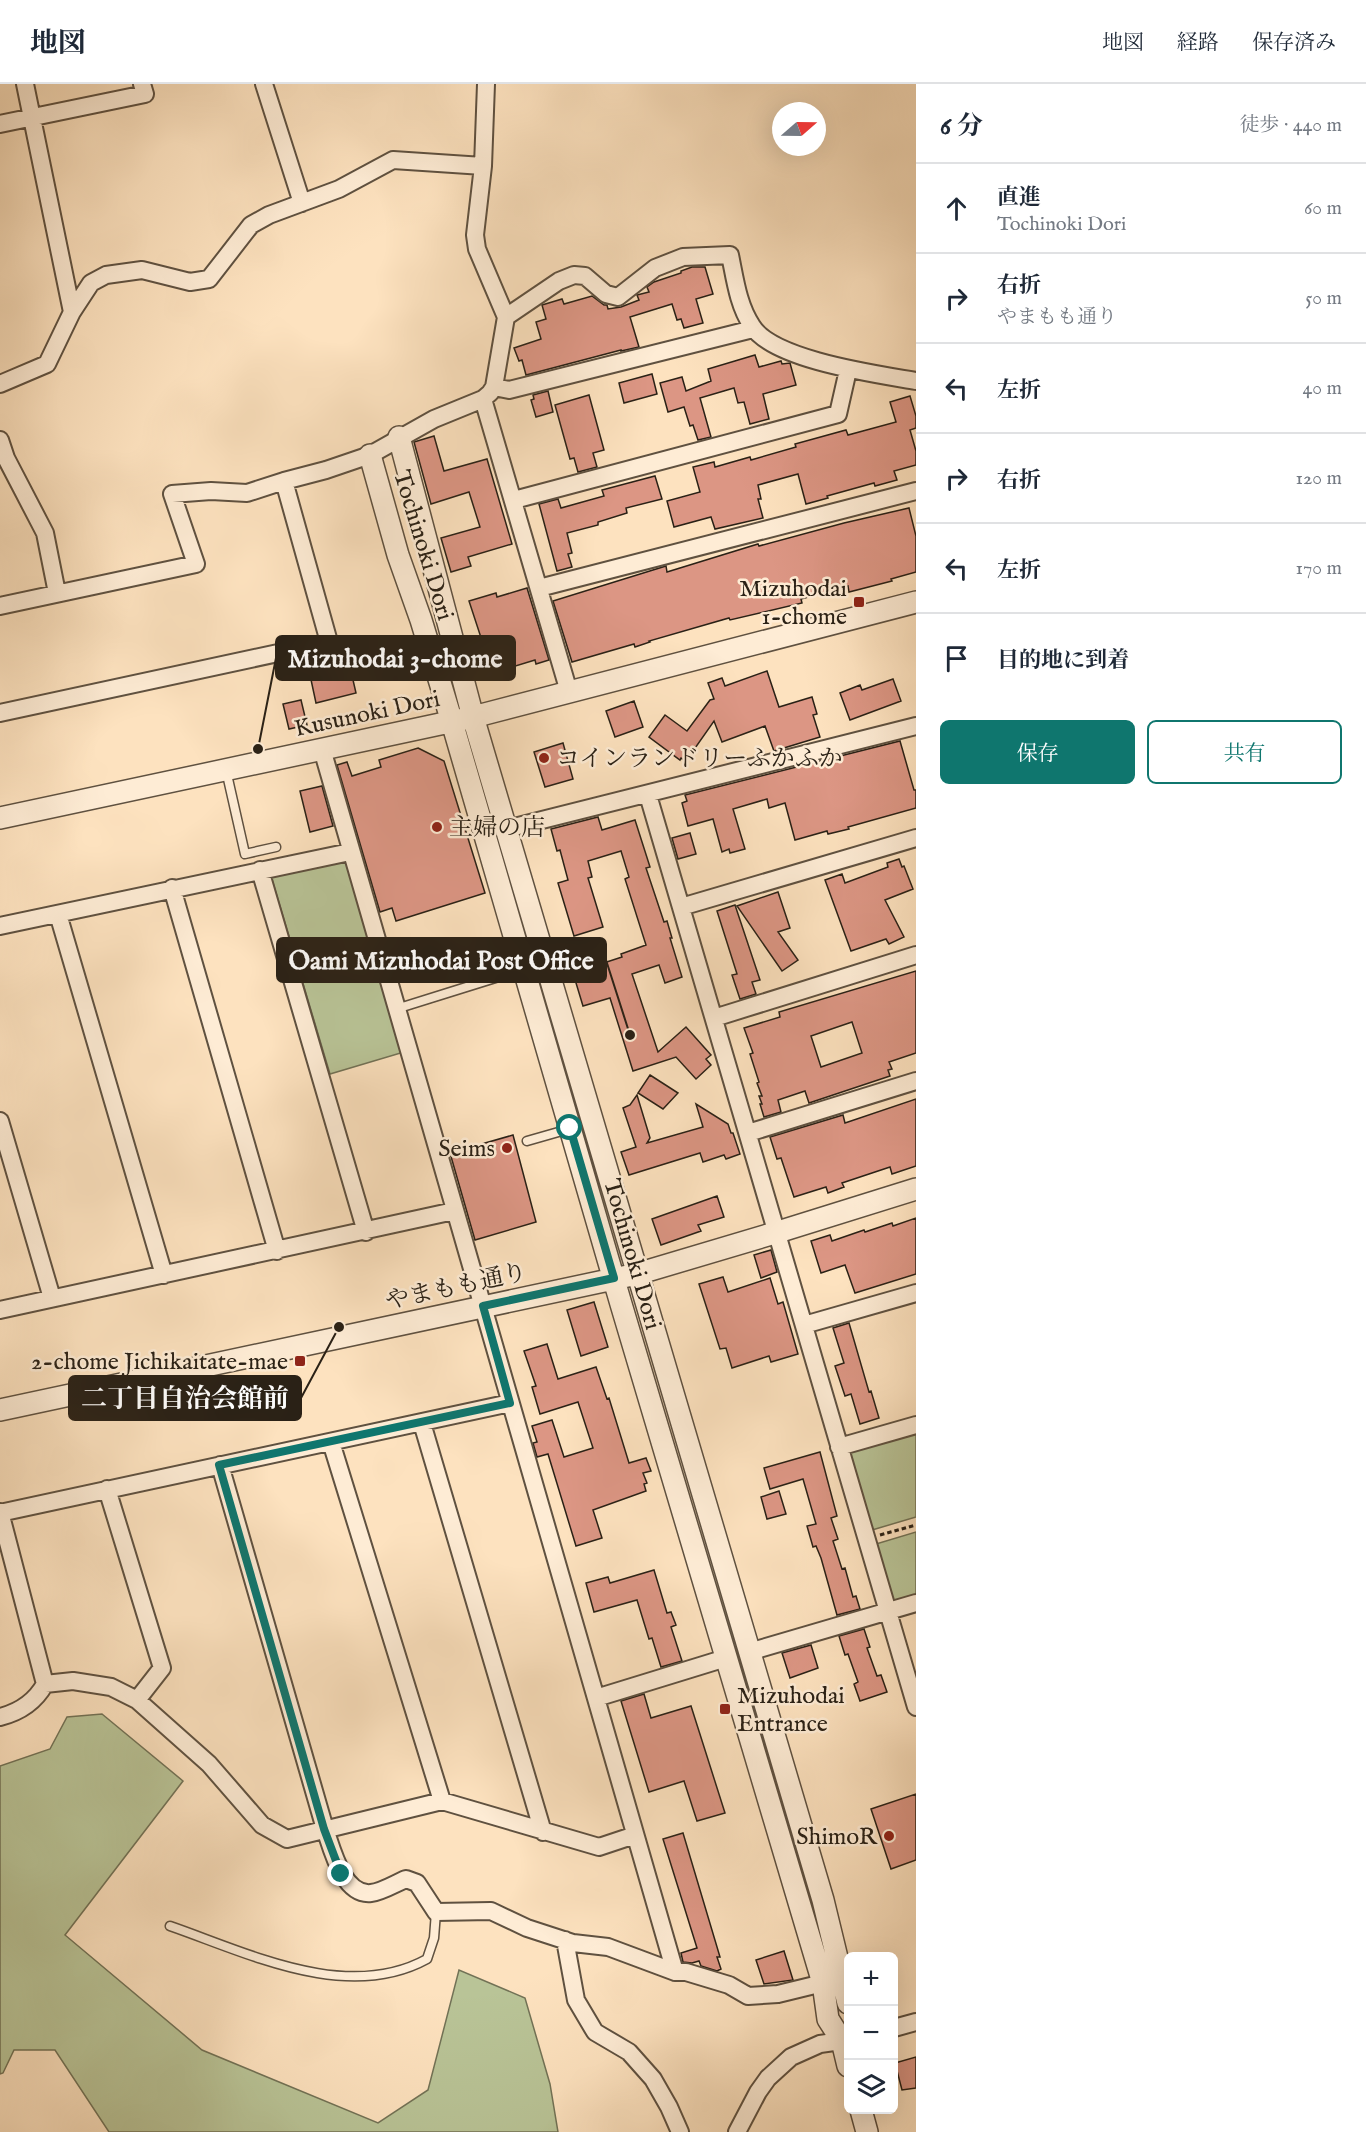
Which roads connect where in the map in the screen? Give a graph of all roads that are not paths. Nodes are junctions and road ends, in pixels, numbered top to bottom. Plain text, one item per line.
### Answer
1 (25, 84) edge
2 (142, 84) edge
3 (264, 84) edge
4 (486, 84) edge
5 (32, 117) junction
6 (0, 124) edge
7 (483, 166) junction
8 (302, 203) junction
9 (72, 312) junction
10 (506, 317) junction
11 (753, 329) junction
12 (848, 370) junction
13 (916, 381) edge
14 (0, 384) edge
15 (488, 393) junction
16 (399, 438) junction
17 (0, 440) edge
18 (370, 455) junction
19 (284, 481) junction
20 (916, 491) edge
21 (514, 500) junction
22 (539, 588) junction
23 (57, 593) junction
24 (916, 602) edge
25 (0, 606) edge
26 (569, 692) junction
27 (0, 713) edge
28 (473, 717) junction
29 (452, 722) junction
30 (916, 726) edge
31 (322, 749) junction
32 (226, 769) junction
33 (648, 795) junction
34 (0, 818) edge
35 (506, 829) junction
36 (916, 838) edge
37 (276, 847) dead end
38 (350, 852) junction
39 (260, 870) junction
40 (172, 888) junction
41 (681, 907) junction
42 (58, 914) junction
43 (0, 926) edge
44 (916, 955) edge
45 (524, 969) junction
46 (396, 1009) junction
47 (714, 1018) junction
48 (916, 1081) edge
49 (0, 1121) edge
50 (570, 1128) junction
51 (748, 1132) junction
52 (527, 1142) dead end
53 (916, 1189) edge
54 (454, 1211) junction
55 (366, 1232) junction
56 (778, 1232) junction
57 (277, 1251) junction
58 (637, 1274) junction
59 (164, 1275) junction
60 (614, 1278) junction
61 (916, 1293) edge
62 (52, 1298) junction
63 (483, 1306) junction
64 (0, 1310) edge
65 (804, 1325) junction
66 (510, 1403) junction
67 (0, 1410) edge
68 (422, 1423) junction
69 (916, 1425) edge
70 (331, 1442) junction
71 (839, 1447) junction
72 (219, 1465) junction
73 (107, 1489) junction
74 (0, 1512) edge
75 (916, 1603) edge
76 (888, 1611) junction
77 (749, 1652) junction
78 (726, 1658) junction
79 (45, 1684) junction
80 (596, 1698) junction
81 (137, 1700) junction
82 (916, 1707) edge
83 (0, 1717) edge
84 (442, 1801) junction
85 (324, 1829) junction
86 (543, 1832) junction
87 (635, 1835) junction
88 (436, 1912) junction
89 (170, 1926) dead end
90 (565, 1940) junction
91 (675, 1972) junction
92 (823, 1983) junction
93 (844, 1983) edge
94 (916, 2022) edge
95 (898, 2027) edge
96 (844, 2039) edge
97 (844, 2040) edge
98 (862, 2114) edge
99 (739, 2131) edge
100 (680, 2132) edge
101 (867, 2132) edge

1 - 5 street
2 - 5 street
3 - 8 street
4 - 7 street
5 - 6 street
5 - 9 street
7 - 8 street
7 - 10 street
8 - 9 street
9 - 14 street
10 - 11 street
10 - 15 street
11 - 12 street
11 - 15 street
12 - 13 street
12 - 21 street
15 - 16 street
15 - 21 street
16 - 18 street
16 - 28 street, Tochinoki Dori
17 - 23 street
18 - 19 street
18 - 29 street, Tochinoki Dori
19 - 23 street
19 - 27 street
20 - 22 street
21 - 22 street
22 - 26 street
23 - 25 street
24 - 26 street, Kusunoki Dori
26 - 28 street, Kusunoki Dori
28 - 29 street, Kusunoki Dori
28 - 35 street, Tochinoki Dori
29 - 31 street, Kusunoki Dori
29 - 45 street, Tochinoki Dori
30 - 33 street
31 - 32 street, Kusunoki Dori
31 - 38 street
32 - 34 street, Kusunoki Dori
32 - 37 lane
33 - 35 street
33 - 41 street
35 - 58 street, Tochinoki Dori
36 - 41 street
38 - 39 street
38 - 46 street
39 - 40 street
39 - 55 street
40 - 42 street
40 - 57 street
41 - 47 street
42 - 43 street
42 - 59 street
44 - 47 street
45 - 46 lane
45 - 50 street, Tochinoki Dori
46 - 54 street
47 - 51 street
48 - 51 street
49 - 62 street
50 - 52 lane
50 - 60 street, Tochinoki Dori
51 - 56 street
53 - 56 street, やまもも通り
54 - 55 street
54 - 63 street
55 - 57 street
56 - 58 street, やまもも通り
56 - 65 street
57 - 59 street
58 - 60 street, やまもも通り
58 - 77 street, Tochinoki Dori
59 - 62 street
60 - 63 street, やまもも通り
60 - 78 street, Tochinoki Dori
61 - 65 street
62 - 64 street
63 - 66 street
63 - 67 street, やまもも通り
65 - 71 street
66 - 68 street
66 - 80 street
68 - 70 street
68 - 86 street
69 - 71 street
70 - 72 street
70 - 84 street
71 - 76 street
72 - 73 street
72 - 85 street
73 - 74 street
73 - 81 street
74 - 79 street
75 - 76 street
76 - 77 street
76 - 82 street
77 - 93 street, Tochinoki Dori
78 - 80 street
78 - 92 street, Tochinoki Dori
79 - 81 street
79 - 83 street
80 - 87 street
81 - 85 street
84 - 85 street
84 - 86 street
85 - 88 street
86 - 87 street
87 - 91 street
88 - 89 lane
88 - 90 street
90 - 91 street
90 - 100 street
91 - 92 street
92 - 96 street, Tochinoki Dori
94 - 95 street
97 - 99 street
98 - 101 street

